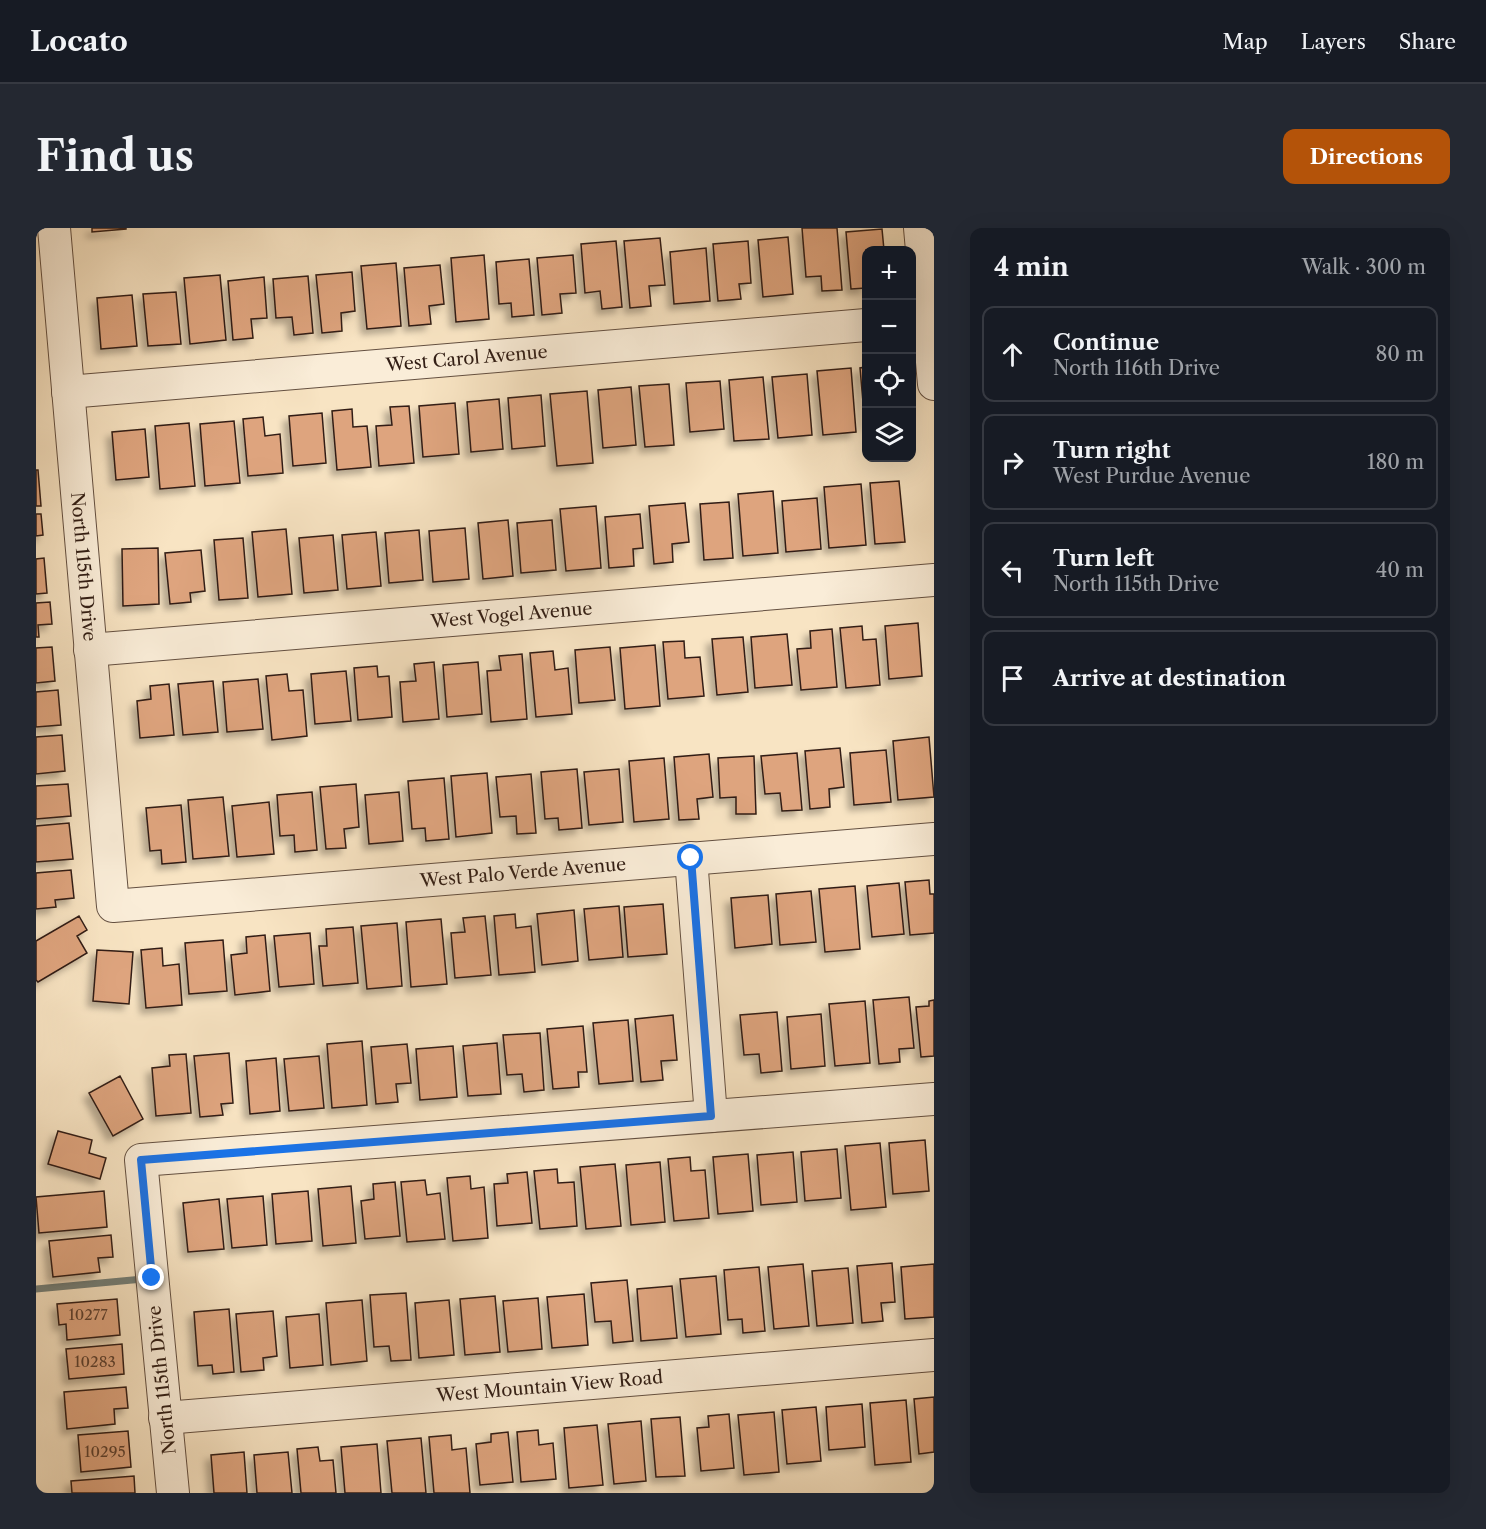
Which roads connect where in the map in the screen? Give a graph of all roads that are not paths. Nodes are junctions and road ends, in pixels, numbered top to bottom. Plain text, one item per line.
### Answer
1 (54, 228) edge
2 (920, 228) edge
3 (920, 320) edge
4 (862, 325) edge
5 (934, 384) edge
6 (68, 392) junction
7 (934, 580) edge
8 (90, 650) junction
9 (934, 839) edge
10 (691, 858) junction
11 (113, 906) joint
12 (934, 1099) edge
13 (711, 1116) junction
14 (934, 1355) edge
15 (165, 1418) junction
16 (173, 1493) edge

1 - 6 street, North 115th Drive
2 - 3 street
3 - 5 street
4 - 6 street, West Carol Avenue
6 - 8 street, North 115th Drive
7 - 8 street, West Vogel Avenue
8 - 11 street, North 115th Drive
9 - 10 street, West Palo Verde Avenue
10 - 11 street, West Palo Verde Avenue
10 - 13 street
12 - 13 street
13 - 15 street, North 115th Drive
14 - 15 street, West Mountain View Road
15 - 16 street, North 115th Drive

